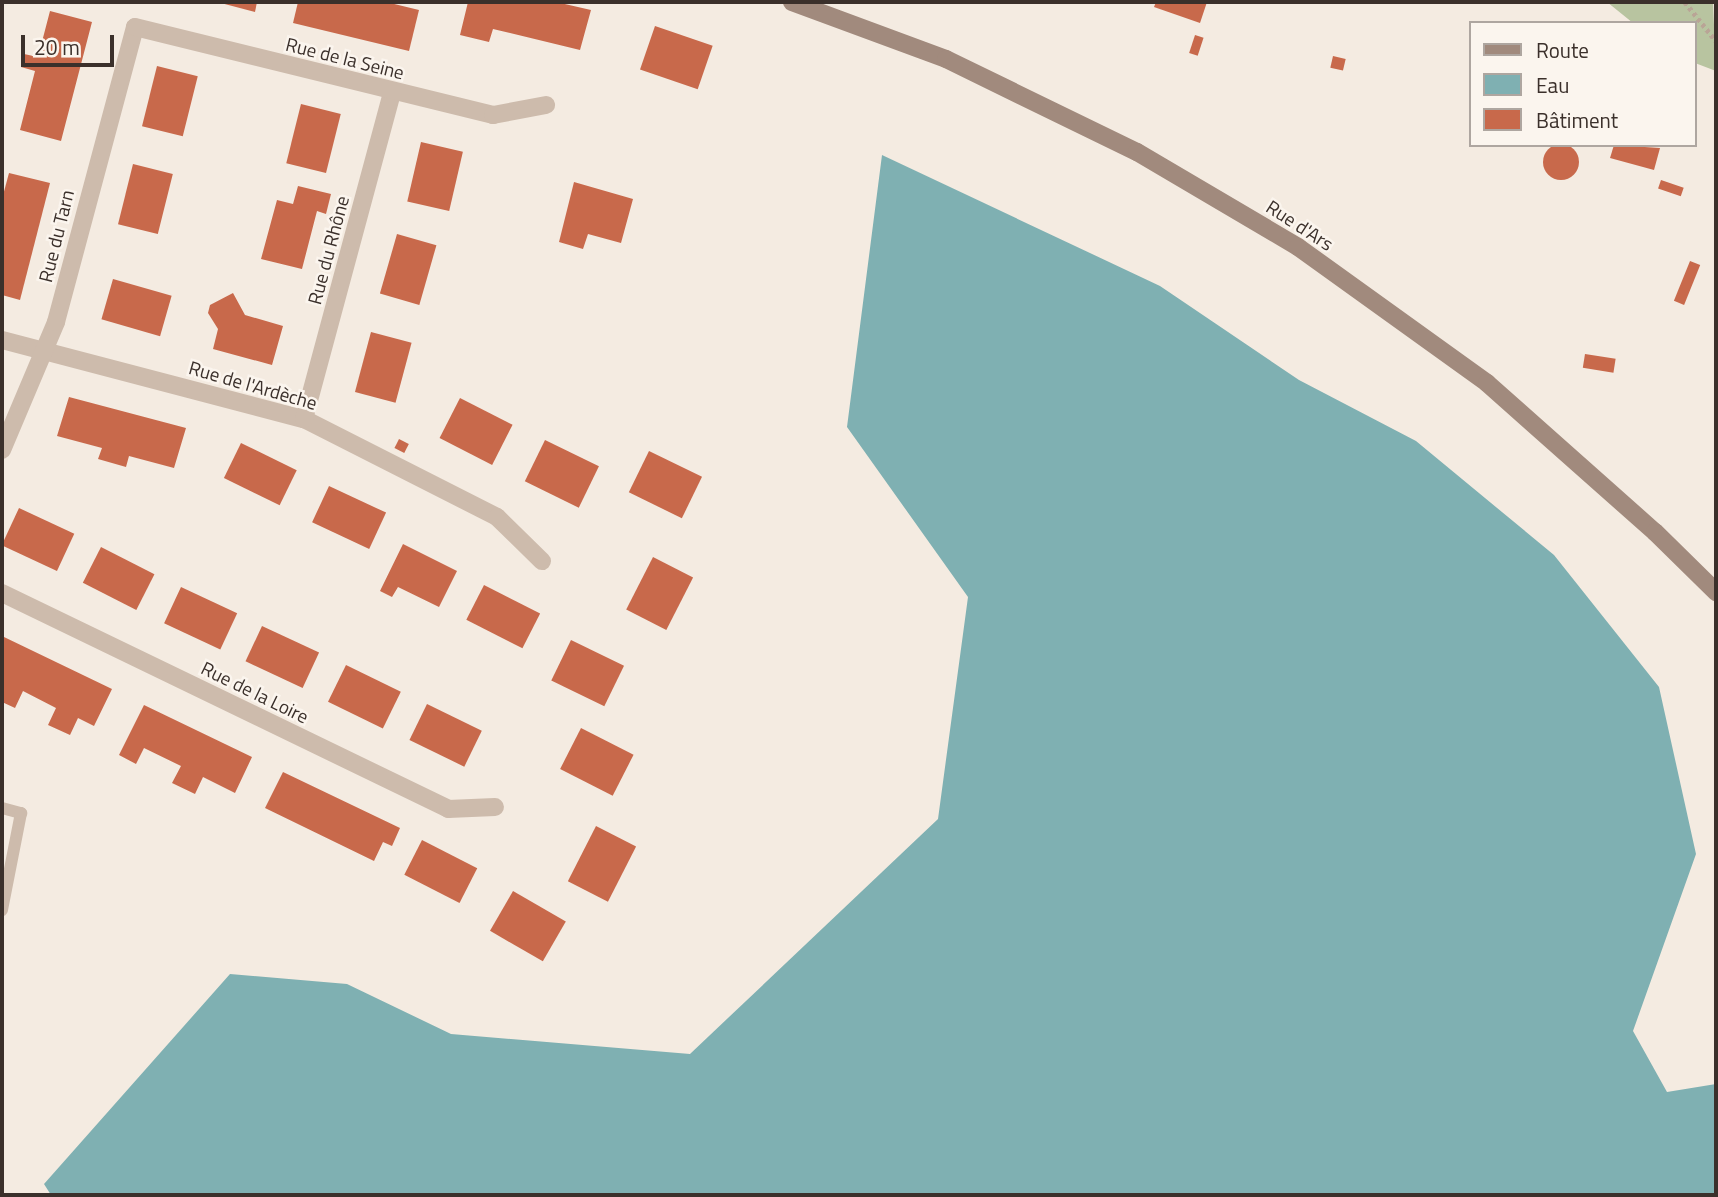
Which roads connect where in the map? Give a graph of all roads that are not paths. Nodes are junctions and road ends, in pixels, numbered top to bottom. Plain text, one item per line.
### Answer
1 (792, 2) edge
2 (135, 27) joint
3 (392, 92) junction
4 (546, 106) dead end
5 (2, 340) edge
6 (47, 350) junction
7 (304, 419) junction
8 (2, 450) edge
9 (542, 561) dead end
10 (1716, 592) edge
11 (2, 593) edge
12 (495, 807) dead end
13 (2, 808) edge
14 (2, 910) edge

1 - 10 main road, Rue d'Ars
2 - 3 street, Rue de la Seine
2 - 6 street, Rue du Tarn
3 - 4 street, Rue de la Seine
3 - 7 street, Rue du Rhône
5 - 6 street, Rue de l'Ardèche
6 - 7 street, Rue de l'Ardèche
6 - 8 street, Rue du Tarn
7 - 9 street, Rue de l'Ardèche
11 - 12 street, Rue de la Loire
13 - 14 lane

